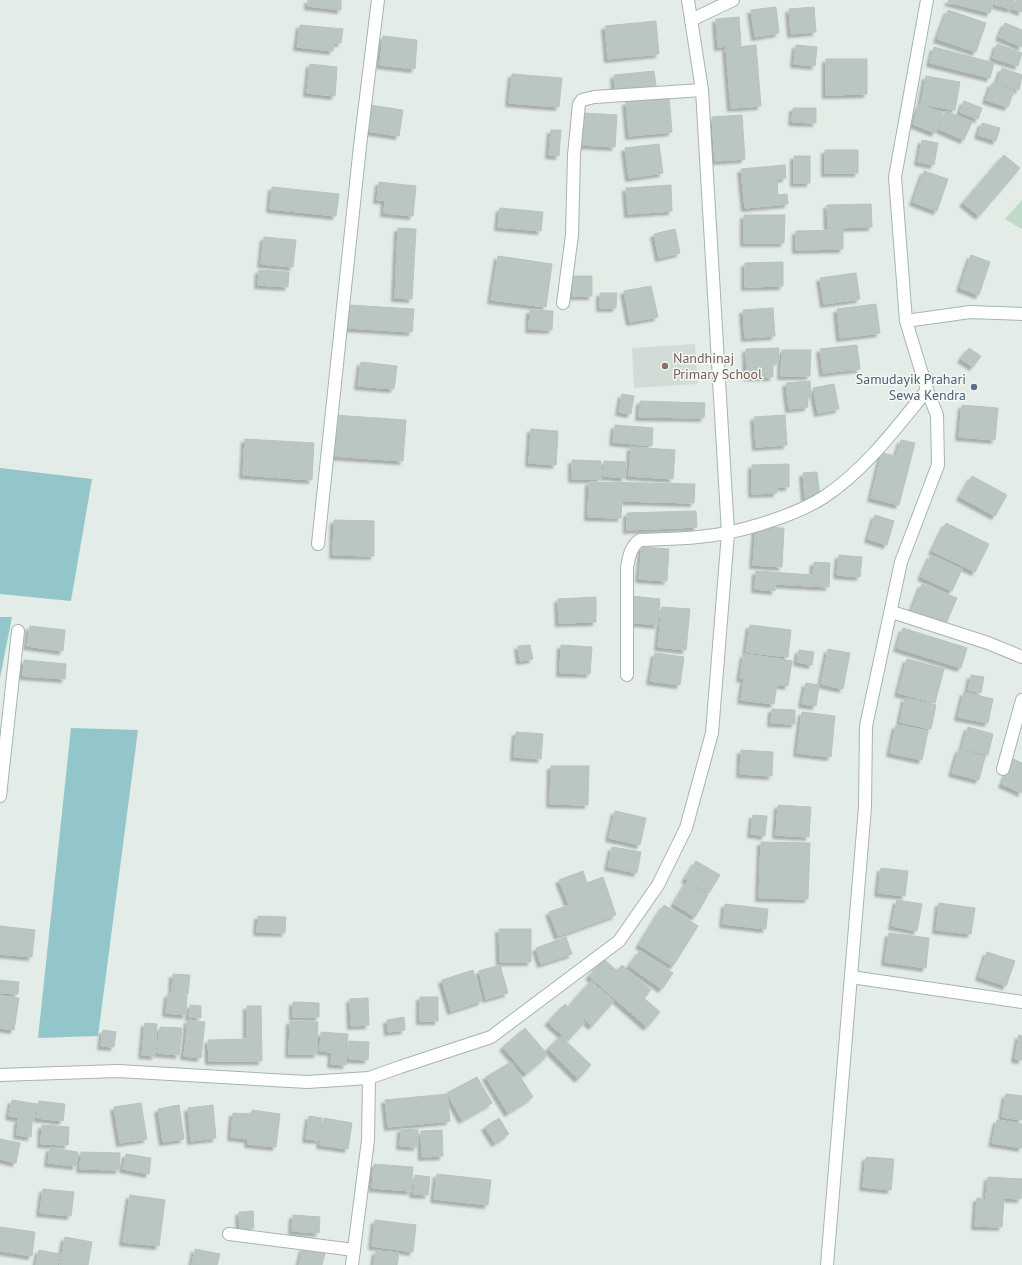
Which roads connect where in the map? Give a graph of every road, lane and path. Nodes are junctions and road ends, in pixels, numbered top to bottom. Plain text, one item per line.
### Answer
1 (378, 0) edge
2 (688, 0) edge
3 (733, 0) edge
4 (927, 0) edge
5 (691, 20) junction
6 (702, 90) junction
7 (564, 303) dead end
8 (1022, 314) edge
9 (906, 321) junction
10 (927, 390) junction
11 (728, 533) junction
12 (318, 544) dead end
13 (892, 612) junction
14 (18, 631) dead end
15 (1022, 657) edge
16 (627, 675) dead end
17 (1022, 700) edge
18 (1002, 769) dead end
19 (0, 796) edge
20 (851, 976) junction
21 (1022, 1002) edge
22 (0, 1075) edge
23 (369, 1078) junction
24 (229, 1234) dead end
25 (354, 1250) junction
26 (352, 1265) edge
27 (827, 1265) edge

1 - 12 street
2 - 5 street
3 - 5 street
4 - 9 street
5 - 6 street
6 - 7 street
6 - 11 street
8 - 9 street
9 - 10 street
10 - 11 street
10 - 13 street
11 - 16 street
11 - 23 street
13 - 15 street
13 - 20 street
14 - 19 street
17 - 18 street
20 - 21 street
20 - 27 street
22 - 23 street
23 - 25 street
24 - 25 street
25 - 26 street

